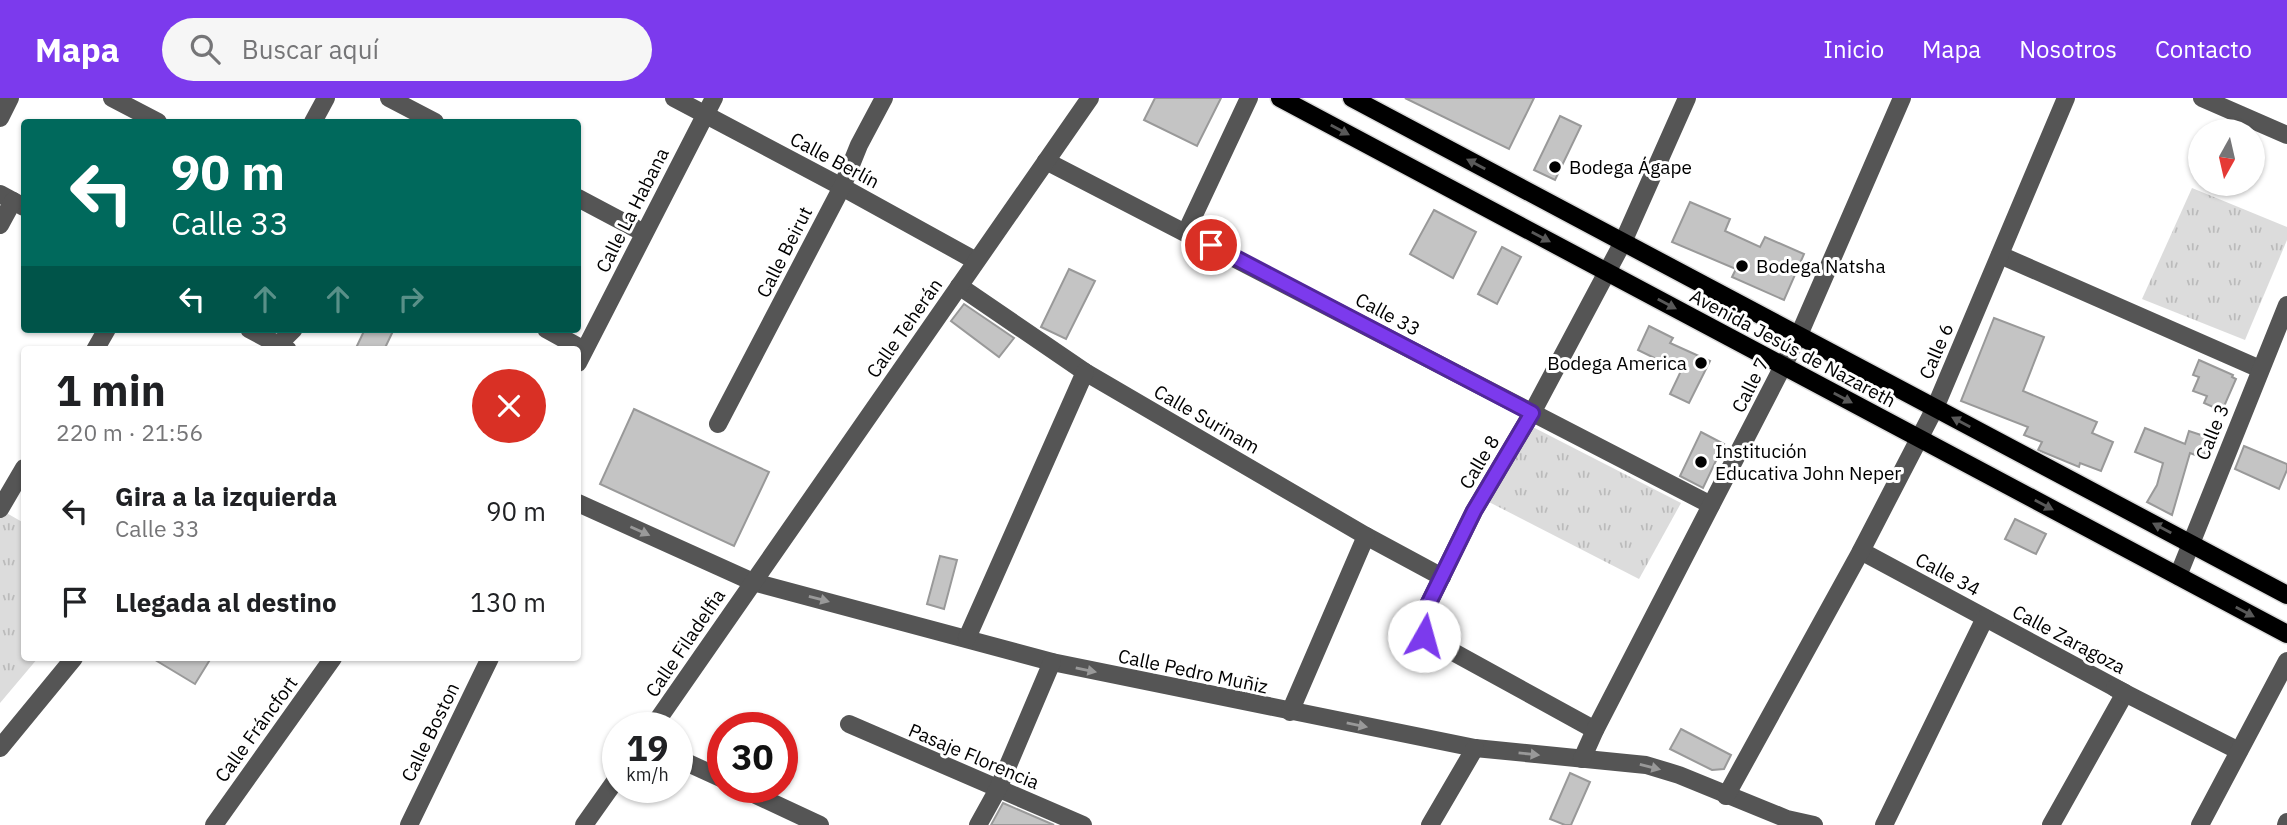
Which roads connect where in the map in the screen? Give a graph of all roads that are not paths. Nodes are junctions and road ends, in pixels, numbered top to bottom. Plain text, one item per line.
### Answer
1 (10, 98) edge
2 (112, 98) edge
3 (326, 98) edge
4 (389, 98) edge
5 (674, 98) edge
6 (697, 98) edge
7 (714, 98) edge
8 (884, 98) edge
9 (1090, 98) edge
10 (1249, 98) edge
11 (1280, 98) edge
12 (1352, 98) edge
13 (1902, 98) edge
14 (2066, 98) edge
15 (2202, 98) edge
16 (1681, 100) edge
17 (412, 110) edge
18 (705, 115) junction
19 (0, 118) edge
20 (152, 119) edge
21 (315, 119) edge
22 (429, 119) edge
23 (2287, 135) edge
24 (1046, 161) junction
25 (842, 187) junction
26 (581, 200) edge
27 (13, 201) edge
28 (0, 225) edge
29 (1186, 232) junction
30 (644, 233) junction
31 (1623, 242) junction
32 (2000, 255) junction
33 (976, 261) junction
34 (1607, 272) junction
35 (959, 285) junction
36 (2287, 305) edge
37 (255, 333) edge
38 (551, 333) edge
39 (1799, 335) junction
40 (276, 346) edge
41 (567, 346) edge
42 (581, 357) edge
43 (1783, 366) junction
44 (2260, 369) junction
45 (1085, 372) junction
46 (1935, 408) junction
47 (1532, 413) junction
48 (718, 424) dead end
49 (1919, 438) junction
50 (21, 481) edge
51 (17, 498) edge
52 (581, 504) edge
53 (1711, 505) junction
54 (0, 509) edge
55 (1366, 536) junction
56 (2190, 544) junction
57 (1861, 551) junction
58 (2178, 576) junction
59 (1442, 577) junction
60 (753, 582) junction
61 (2287, 595) edge
62 (1985, 618) junction
63 (2287, 634) edge
64 (967, 638) junction
65 (72, 661) edge
66 (331, 661) edge
67 (489, 661) edge
68 (2287, 661) edge
69 (1052, 662) junction
70 (2125, 693) junction
71 (663, 712) edge
72 (1290, 712) junction
73 (849, 724) dead end
74 (1595, 730) junction
75 (0, 748) edge
76 (1475, 748) junction
77 (2239, 751) junction
78 (1582, 759) junction
79 (998, 789) junction
80 (1726, 796) junction
81 (602, 800) edge
82 (772, 803) edge
83 (1786, 822) edge
84 (214, 825) edge
85 (409, 825) edge
86 (584, 825) edge
87 (820, 825) edge
88 (978, 825) edge
89 (1083, 825) edge
90 (1430, 825) edge
91 (1814, 825) edge
92 (1884, 825) edge
93 (2051, 825) edge
94 (2200, 825) edge

1 - 19 street
2 - 20 street
3 - 21 street
4 - 17 street
5 - 18 street, Calle Berlín
6 - 18 street
7 - 18 street, Calle La Habana
8 - 25 street, Calle Beirut
9 - 24 street, Calle Teherán
10 - 29 street
11 -> 34 main road, Avenida Jesús de Nazareth
31 -> 12 main road, Avenida Jesús de Nazareth
13 - 39 street, Calle 7
14 - 32 street, Calle 6
15 - 23 street
16 - 31 street, Calle 8
17 - 22 street
18 - 25 street, Calle Berlín
18 - 30 street, Calle La Habana
24 - 29 street, Calle 33
24 - 33 street, Calle Teherán
25 - 33 street, Calle Berlín
25 - 48 street, Calle Beirut
26 - 30 street
27 - 28 street
29 - 47 street, Calle 33
30 - 42 street, Calle La Habana
31 - 34 street, Calle 8
31 - 39 main road, Avenida Jesús de Nazareth
32 - 44 street
32 - 46 street, Calle 6
33 - 35 street, Calle Teherán
34 -> 43 main road, Avenida Jesús de Nazareth
34 - 47 street, Calle 8
35 - 45 street, Calle Surinam
35 - 60 street, Calle Teherán
36 - 44 street, Calle 3
37 - 40 street
38 - 41 street
39 - 43 street, Calle 7
39 - 46 main road, Avenida Jesús de Nazareth
43 -> 49 main road, Avenida Jesús de Nazareth
43 - 53 street, Calle 7
44 - 56 street, Calle 3
45 - 55 street, Calle Surinam
45 - 64 street
46 - 49 street, Calle 6
56 -> 46 main road, Avenida Jesús de Nazareth
47 - 53 street, Calle 33
47 - 59 street, Calle 8
49 - 57 street, Calle 6
49 -> 58 main road, Avenida Jesús de Nazareth
50 - 51 street
51 - 54 street
52 -> 60 street, Calle Pedro Muñiz
53 - 74 street, Calle 7
55 - 59 street, Calle Surinam
55 - 72 street
56 - 58 street, Calle 3
56 - 61 main road, Avenida Jesús de Nazareth
57 - 62 street, Calle 34
57 - 70 street, Calle Zaragoza
57 - 80 street, Calle 6
58 -> 63 main road, Avenida Jesús de Nazareth
59 - 74 street, Calle 8
60 -> 64 street, Calle Pedro Muñiz
60 - 71 street, Calle Filadelfia
62 - 70 street, Calle 34
62 - 92 street
64 - 69 street, Calle Pedro Muñiz
65 - 75 street
66 - 84 street, Calle Fráncfort
67 - 85 street, Calle Boston
68 - 77 street
69 -> 72 street, Calle Pedro Muñiz
69 - 79 street
70 - 77 street, Calle 34
70 - 93 street, Calle Zaragoza
72 -> 76 street, Calle Pedro Muñiz
73 - 79 street, Pasaje Florencia
74 - 78 street, Calle 7
76 -> 78 street, Calle Pedro Muñiz
76 - 90 street
77 - 94 street
78 -> 80 street, Calle Pedro Muñiz
79 - 88 street
79 - 89 street, Pasaje Florencia
80 - 83 street, Calle Pedro Muñiz
81 - 86 street
82 - 87 street
83 - 91 street, Calle Pedro Muñiz

